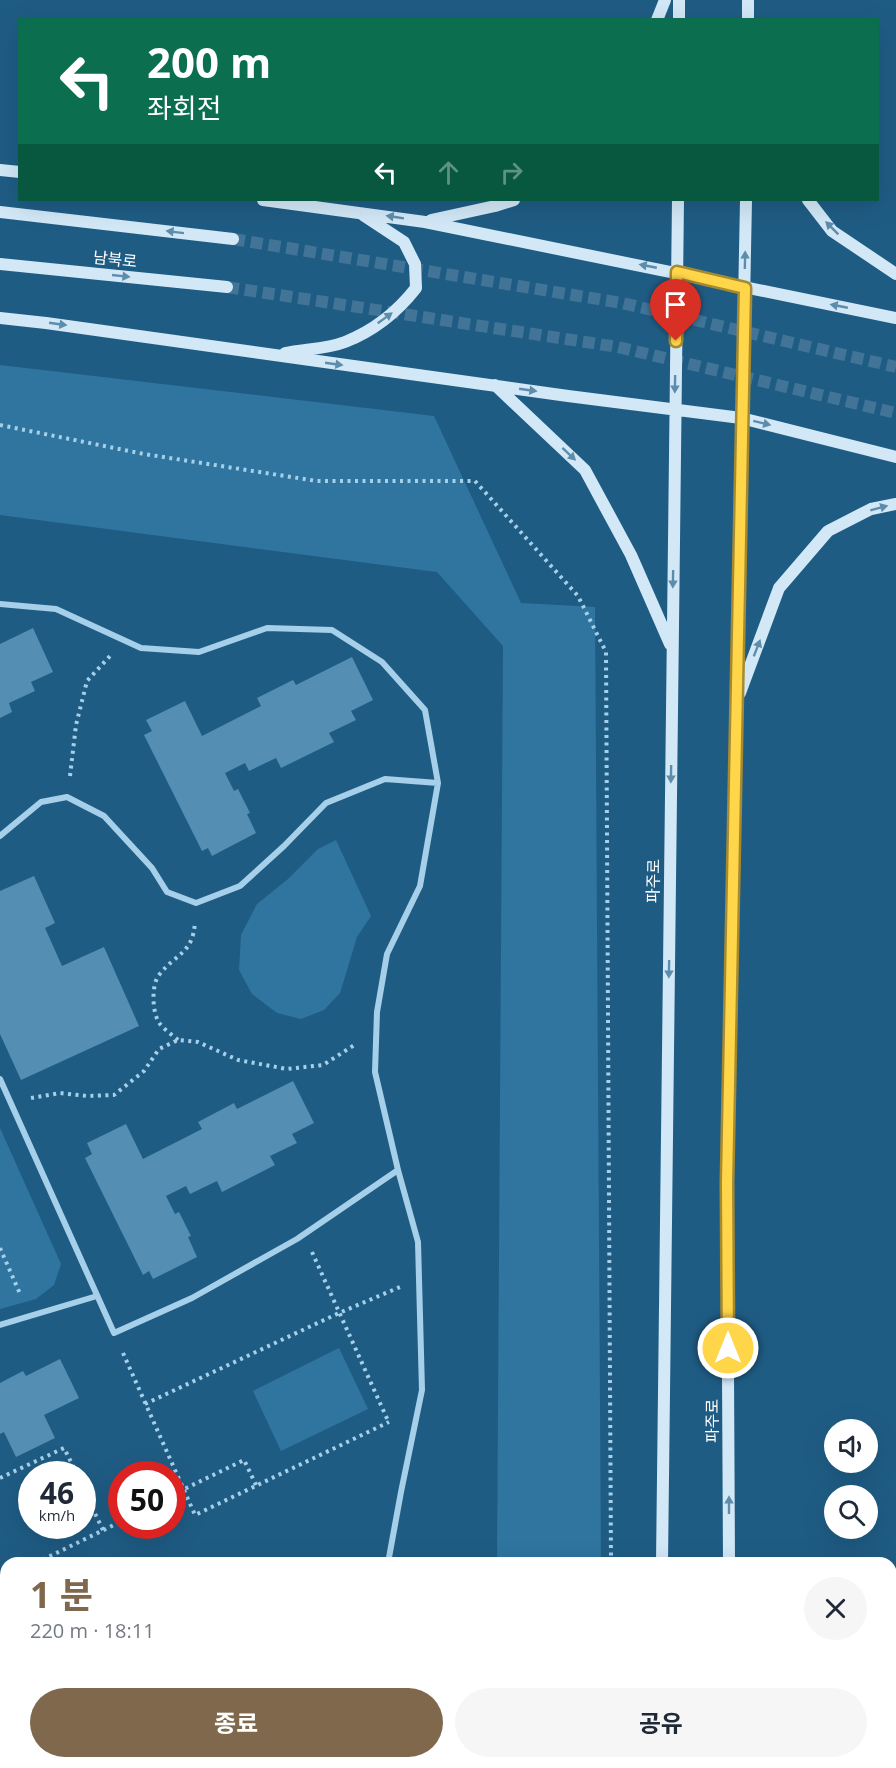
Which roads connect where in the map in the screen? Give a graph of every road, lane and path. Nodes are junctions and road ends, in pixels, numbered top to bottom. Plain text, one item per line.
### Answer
1 (665, 0) edge
2 (679, 0) edge
3 (748, 0) edge
4 (658, 18) edge
5 (679, 18) edge
6 (748, 18) edge
7 (0, 170) edge
8 (18, 172) edge
9 (272, 201) edge
10 (511, 201) edge
11 (678, 201) edge
12 (746, 201) edge
13 (809, 201) edge
14 (357, 211) junction
15 (0, 212) edge
16 (425, 222) junction
17 (233, 239) tunnel mouth
18 (0, 264) edge
19 (677, 272) junction
20 (896, 274) edge
21 (227, 287) tunnel mouth
22 (745, 288) junction
23 (0, 318) edge
24 (896, 318) edge
25 (272, 355) junction
26 (495, 385) junction
27 (675, 410) junction
28 (741, 418) junction
29 (0, 425) edge
30 (896, 457) edge
31 (896, 504) edge
32 (0, 604) edge
33 (124, 640) junction
34 (672, 648) junction
35 (736, 702) junction
36 (438, 783) junction
37 (67, 797) junction
38 (0, 836) edge
39 (196, 903) junction
40 (376, 1030) junction
41 (178, 1040) junction
42 (0, 1078) edge
43 (13, 1107) junction
44 (398, 1170) junction
45 (304, 1234) junction
46 (0, 1248) edge
47 (420, 1279) junction
48 (97, 1296) junction
49 (339, 1313) junction
50 (30, 1316) junction
51 (0, 1325) edge
52 (114, 1334) junction
53 (146, 1404) junction
54 (389, 1422) junction
55 (36, 1461) edge
56 (70, 1461) edge
57 (171, 1461) edge
58 (407, 1462) junction
59 (18, 1470) edge
60 (0, 1478) edge
61 (256, 1485) junction
62 (186, 1489) edge
63 (186, 1495) edge
64 (96, 1515) edge
65 (108, 1528) edge
66 (103, 1530) junction
67 (48, 1557) edge
68 (389, 1557) edge
69 (611, 1557) edge
70 (662, 1557) edge
71 (729, 1557) edge

1 - 4 main road
2 - 5 main road
3 - 6 main road
7 - 8 main road
9 - 14 main road
10 - 16 main road
11 - 19 main road, 파주로
22 -> 12 main road, 파주로
20 -> 13 main road
16 -> 14 main road
25 -> 14 main road
17 -> 15 main road, 남북로
19 -> 16 main road
18 -> 21 main road, 남북로
19 - 22 main road
19 -> 27 main road, 파주로
24 -> 22 main road
22 - 28 main road, 파주로
23 -> 25 main road
25 -> 26 main road
26 -> 27 main road
26 -> 34 main road
27 - 28 main road
27 -> 34 main road, 파주로
28 -> 30 main road
28 - 35 main road, 파주로
29 - 69 path
35 -> 31 main road
32 - 33 street
33 - 36 street
33 - 37 path
34 -> 70 main road, 파주로
71 -> 35 main road, 파주로
36 - 39 street
36 - 40 street
37 - 38 street
37 - 39 street
39 - 41 path
40 - 41 path
40 - 44 street
41 - 43 path
42 - 43 street
43 - 48 street
44 - 45 street
44 - 47 street
45 - 49 path
45 - 52 street
46 - 50 path
47 - 49 path
47 - 58 street
48 - 50 street
48 - 52 street
49 - 53 path
49 - 54 path
50 - 51 street
52 - 53 path
53 - 57 path
54 - 58 path
54 - 61 path
55 - 56 path
58 - 68 street
59 - 60 path
61 - 62 path
61 - 63 path
64 - 66 path
65 - 66 path
66 - 67 path

